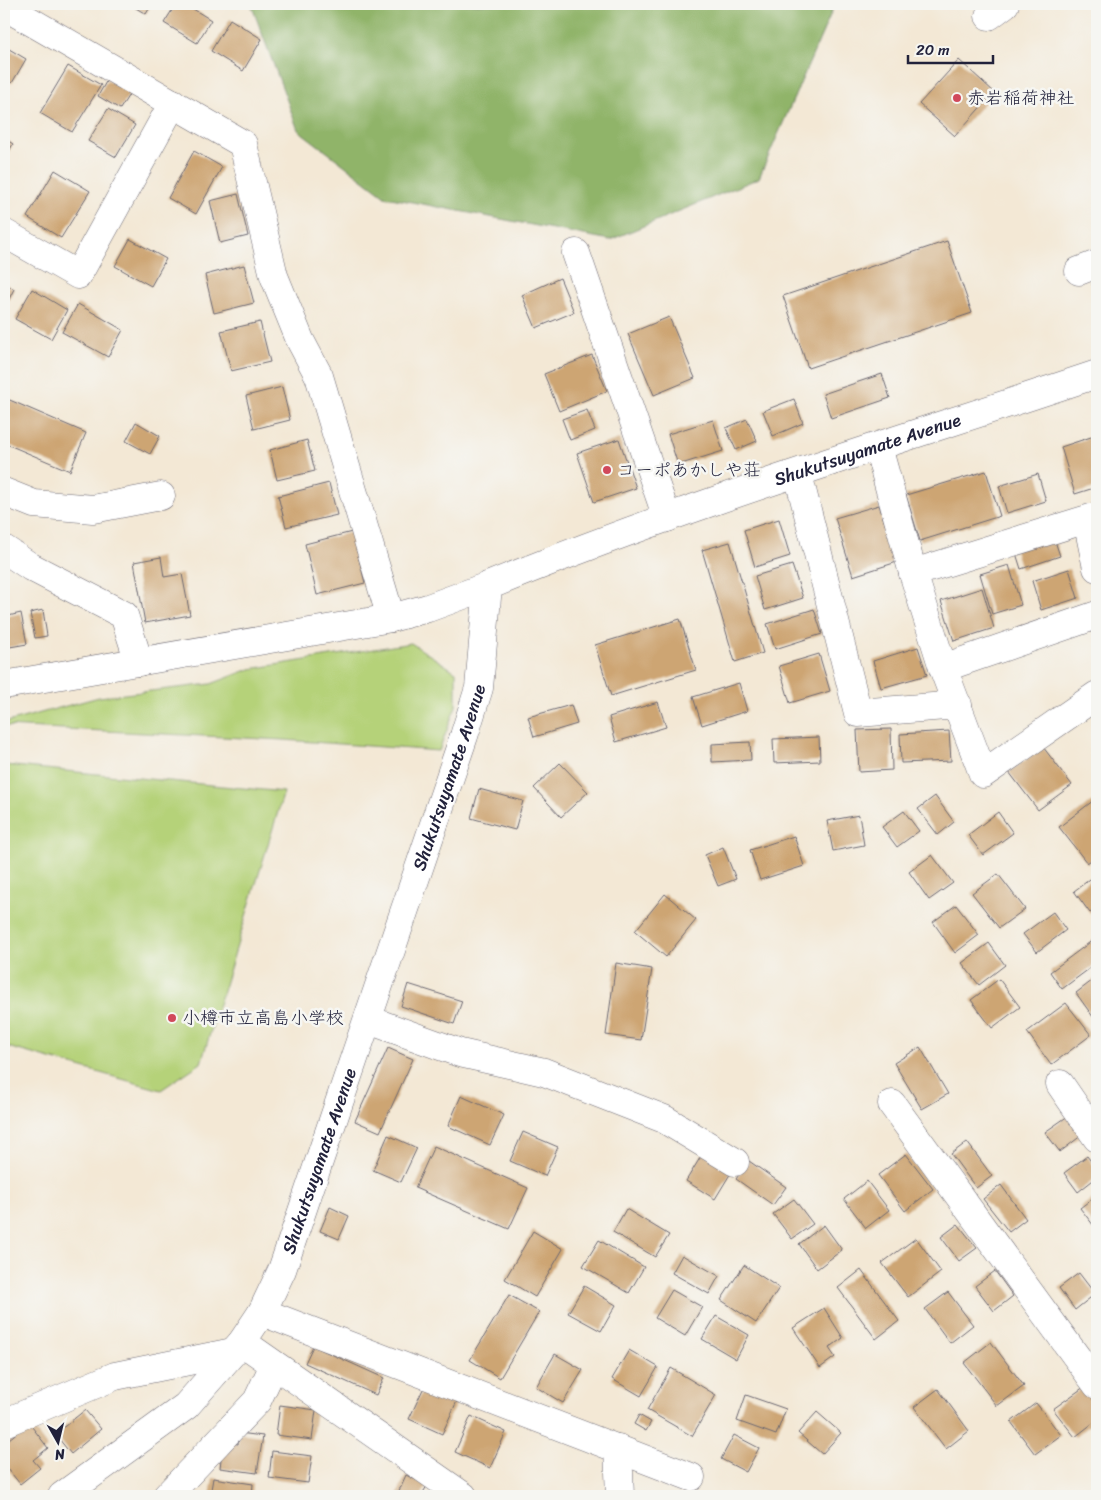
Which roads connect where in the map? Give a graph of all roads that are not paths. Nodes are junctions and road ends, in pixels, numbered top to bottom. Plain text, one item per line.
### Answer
1 (4, 6) edge
2 (174, 103) junction
3 (4, 233) edge
4 (576, 253) dead end
5 (1097, 374) edge
6 (878, 447) junction
7 (798, 474) junction
8 (4, 492) edge
9 (161, 496) dead end
10 (667, 518) junction
11 (1092, 518) edge
12 (4, 549) edge
13 (1097, 568) edge
14 (913, 573) junction
15 (488, 586) junction
16 (1097, 615) edge
17 (391, 618) junction
18 (138, 662) junction
19 (943, 668) junction
20 (4, 685) edge
21 (1097, 695) edge
22 (958, 705) junction
23 (370, 1020) junction
24 (1060, 1084) dead end
25 (892, 1104) dead end
26 (1097, 1138) edge
27 (735, 1162) dead end
28 (262, 1312) junction
29 (238, 1347) junction
30 (274, 1365) junction
31 (1097, 1385) edge
32 (4, 1423) edge
33 (618, 1448) junction
34 (691, 1477) dead end
35 (62, 1496) edge
36 (167, 1496) edge
37 (463, 1496) edge
38 (620, 1496) edge

1 - 2 street
2 - 3 street
2 - 17 street
4 - 10 street
5 - 6 street, Shukutsuyamate Avenue
6 - 7 street, Shukutsuyamate Avenue
6 - 14 street
7 - 10 street, Shukutsuyamate Avenue
7 - 22 street
8 - 9 street
10 - 15 street, Shukutsuyamate Avenue
11 - 13 street
11 - 14 street
12 - 18 street
14 - 19 street
15 - 17 street
15 - 23 street, Shukutsuyamate Avenue
16 - 19 street
17 - 18 street
18 - 20 street
19 - 22 street
21 - 22 street
23 - 27 street
23 - 28 street, Shukutsuyamate Avenue
24 - 26 street
25 - 31 street
28 - 29 street, Shukutsuyamate Avenue
28 - 33 street
29 - 30 street
29 - 32 street
29 - 35 street, Shukutsuyamate Avenue
30 - 36 street
30 - 37 street
33 - 34 street
33 - 38 street

